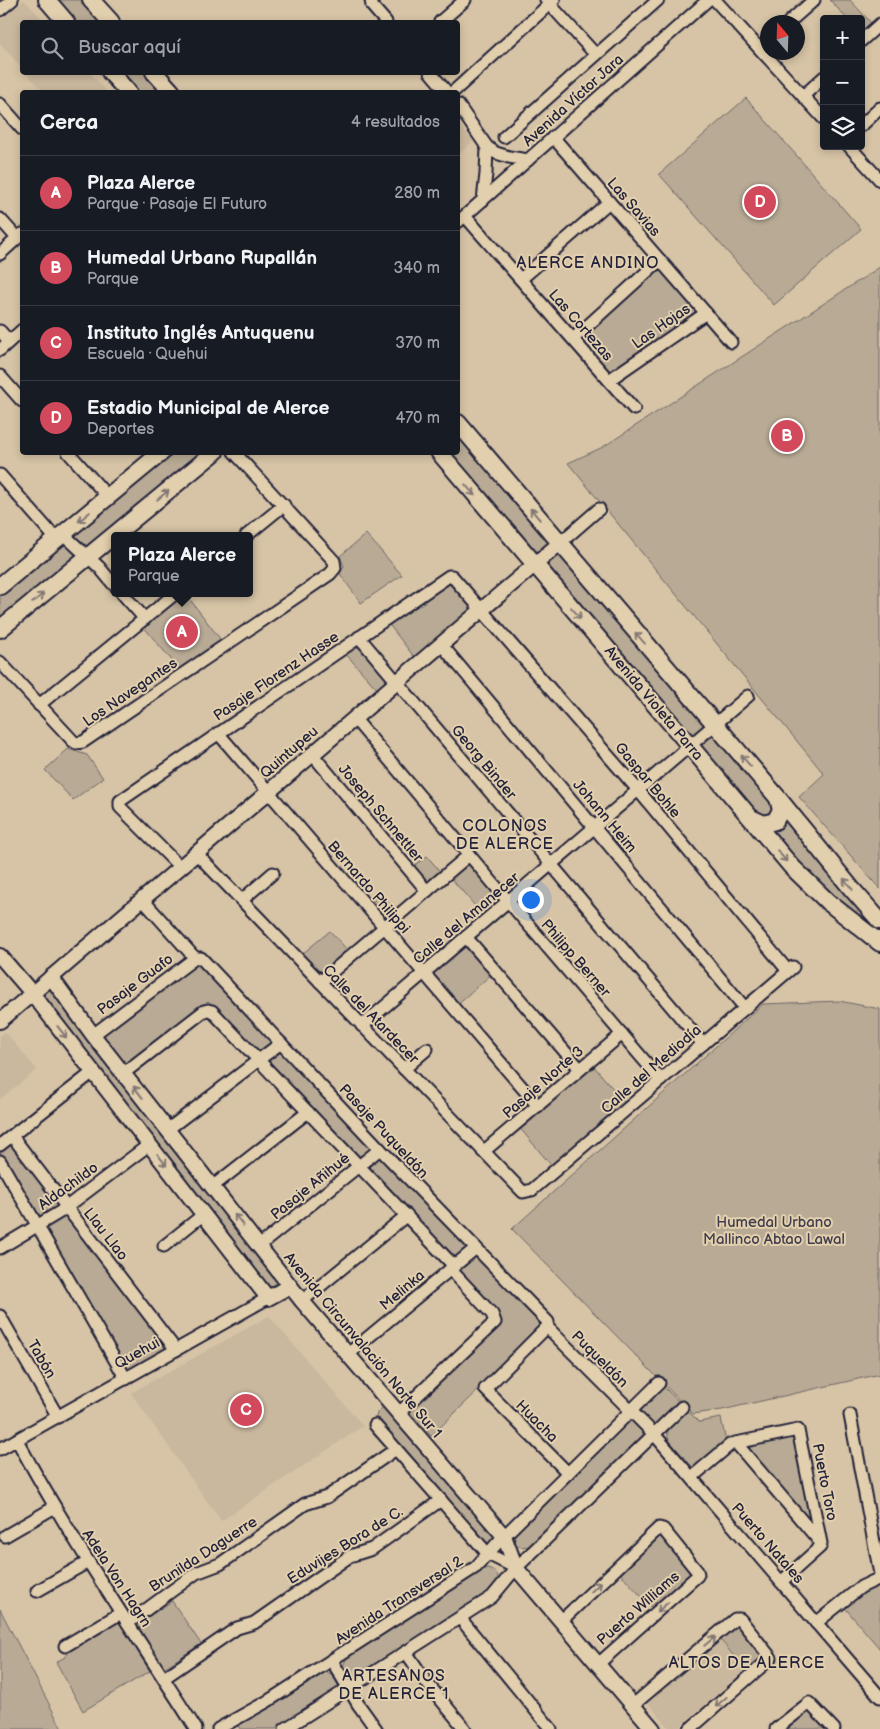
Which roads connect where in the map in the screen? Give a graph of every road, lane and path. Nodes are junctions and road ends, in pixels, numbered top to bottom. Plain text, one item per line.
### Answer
1 (12, 0) edge
2 (47, 0) edge
3 (91, 0) edge
4 (371, 0) edge
5 (465, 0) edge
6 (658, 0) edge
7 (708, 0) edge
8 (715, 0) edge
9 (814, 0) edge
10 (550, 1) edge
11 (0, 10) edge
12 (797, 15) edge
13 (64, 20) edge
14 (108, 20) edge
15 (384, 20) edge
16 (442, 20) edge
17 (880, 24) edge
18 (865, 37) edge
19 (760, 42) edge
20 (596, 55) junction
21 (775, 60) edge
22 (113, 75) edge
23 (157, 75) edge
24 (433, 75) edge
25 (820, 81) edge
26 (126, 90) edge
27 (170, 90) edge
28 (445, 90) edge
29 (455, 90) edge
30 (803, 96) junction
31 (0, 104) edge
32 (460, 108) edge
33 (880, 108) edge
34 (820, 115) edge
35 (865, 122) edge
36 (20, 127) edge
37 (504, 137) dead end
38 (553, 137) junction
39 (487, 147) junction
40 (853, 150) edge
41 (528, 160) junction
42 (880, 180) edge
43 (483, 200) junction
44 (609, 202) junction
45 (0, 219) edge
46 (461, 219) edge
47 (20, 236) edge
48 (0, 254) edge
49 (660, 260) junction
50 (521, 279) junction
51 (706, 313) junction
52 (0, 331) edge
53 (20, 332) edge
54 (573, 339) junction
55 (9, 342) junction
56 (731, 342) dead end
57 (0, 350) edge
58 (0, 376) edge
59 (609, 380) junction
60 (20, 399) edge
61 (634, 410) dead end
62 (460, 424) edge
63 (71, 455) edge
64 (157, 455) edge
65 (211, 455) edge
66 (237, 455) edge
67 (441, 455) edge
68 (0, 476) edge
69 (108, 497) junction
70 (284, 505) junction
71 (599, 509) dead end
72 (117, 532) edge
73 (251, 532) edge
74 (60, 537) junction
75 (111, 537) edge
76 (560, 543) junction
77 (87, 557) junction
78 (535, 564) junction
79 (452, 576) joint
80 (2, 580) edge
81 (111, 582) edge
82 (125, 597) edge
83 (171, 597) edge
84 (482, 610) junction
85 (144, 619) junction
86 (0, 629) edge
87 (359, 637) junction
88 (441, 644) junction
89 (0, 662) edge
90 (396, 682) junction
91 (748, 696) dead end
92 (39, 705) junction
93 (354, 718) junction
94 (715, 724) junction
95 (218, 734) junction
96 (690, 746) junction
97 (312, 754) junction
98 (638, 790) junction
99 (267, 792) junction
100 (778, 798) junction
101 (751, 818) junction
102 (595, 827) junction
103 (196, 853) junction
104 (469, 856) junction
105 (552, 864) junction
106 (180, 867) junction
107 (272, 874) dead end
108 (427, 891) junction
109 (142, 899) junction
110 (242, 900) junction
111 (508, 901) junction
112 (880, 921) edge
113 (384, 927) junction
114 (466, 937) junction
115 (880, 943) edge
116 (0, 956) edge
117 (195, 958) junction
118 (791, 969) joint
119 (424, 973) junction
120 (51, 977) junction
121 (320, 982) junction
122 (32, 994) junction
123 (745, 1008) junction
124 (0, 1021) edge
125 (362, 1026) junction
126 (622, 1034) junction
127 (93, 1035) junction
128 (281, 1043) junction
129 (703, 1044) junction
130 (427, 1049) dead end
131 (258, 1060) junction
132 (404, 1069) junction
133 (580, 1069) junction
134 (93, 1072) junction
135 (124, 1073) junction
136 (661, 1080) junction
137 (538, 1106) junction
138 (308, 1112) junction
139 (167, 1130) junction
140 (12, 1136) junction
141 (150, 1144) junction
142 (0, 1145) edge
143 (380, 1149) junction
144 (483, 1152) junction
145 (0, 1161) edge
146 (360, 1165) junction
147 (212, 1187) junction
148 (526, 1193) joint
149 (66, 1207) junction
150 (204, 1214) junction
151 (407, 1215) junction
152 (37, 1226) junction
153 (164, 1246) dead end
154 (259, 1246) junction
155 (0, 1248) edge
156 (476, 1248) junction
157 (452, 1268) junction
158 (290, 1286) junction
159 (268, 1298) junction
160 (302, 1301) junction
161 (0, 1316) edge
162 (547, 1328) junction
163 (176, 1350) junction
164 (348, 1354) junction
165 (126, 1379) junction
166 (659, 1383) dead end
167 (682, 1407) dead end
168 (630, 1411) junction
169 (399, 1413) junction
170 (850, 1415) dead end
171 (58, 1416) junction
172 (375, 1425) dead end
173 (654, 1434) junction
174 (17, 1440) junction
175 (736, 1443) junction
176 (0, 1449) edge
177 (396, 1449) junction
178 (568, 1473) junction
179 (692, 1477) junction
180 (441, 1500) junction
181 (55, 1507) junction
182 (5, 1536) dead end
183 (504, 1536) junction
184 (821, 1543) junction
185 (488, 1554) junction
186 (88, 1562) junction
187 (516, 1568) junction
188 (880, 1574) edge
189 (880, 1578) edge
190 (781, 1582) junction
191 (37, 1591) dead end
192 (124, 1618) junction
193 (460, 1618) junction
194 (561, 1620) junction
195 (816, 1623) junction
196 (65, 1646) dead end
197 (406, 1652) junction
198 (332, 1661) junction
199 (596, 1665) junction
200 (164, 1678) junction
201 (349, 1689) junction
202 (880, 1697) edge
203 (632, 1706) junction
204 (196, 1729) edge
205 (218, 1729) edge
206 (285, 1729) edge
207 (376, 1729) edge
208 (465, 1729) edge
209 (551, 1729) edge
210 (653, 1729) edge
211 (690, 1729) edge
212 (776, 1729) edge
213 (834, 1729) edge

1 - 11 street
2 - 13 main road
3 - 14 main road
4 - 15 street
5 - 16 street
6 - 20 street, Avenida Víctor Jara
7 - 38 street, Avenida Víctor Jara
8 - 19 street
9 - 12 street
10 - 20 street
10 - 29 street
17 - 18 street
20 - 37 street, Avenida Víctor Jara
21 - 30 street
22 - 26 main road
23 - 27 main road
24 - 28 street
25 - 30 street
30 - 34 street
31 - 36 street
32 - 39 street
33 - 35 street
38 - 41 street, Avenida Víctor Jara
38 - 44 street, Las Savias
39 - 41 street
39 - 43 street
40 - 42 street
41 - 43 street, Avenida Víctor Jara
43 - 46 street, Avenida Víctor Jara
44 - 49 street, Las Savias
44 - 50 street
45 - 47 street
46 - 50 street, Las Cortezas
47 - 48 street
49 - 51 street, Las Savias
49 - 54 street
50 - 54 street, Las Cortezas
51 - 56 street, Las Savias
51 - 59 street, Las Hojas
52 - 55 street
53 - 55 street
54 - 59 street, Las Cortezas
55 - 57 street
58 - 60 street
59 - 61 street, Las Cortezas
76 -> 62 main road, Avenida Violeta Parra
63 - 69 street
64 - 69 main road
72 -> 65 main road
66 - 70 street, Los Navegantes
67 -> 78 main road, Avenida Violeta Parra
68 - 74 street
69 -> 74 main road
70 - 73 street
70 - 92 street, Los Navegantes
71 - 76 street, Quintupeu
74 - 77 street
74 - 80 main road
77 -> 75 main road
76 - 78 street, Quintupeu
94 -> 76 main road, Avenida Violeta Parra
77 - 81 street
86 -> 77 main road
78 - 84 street, Quintupeu
78 -> 96 main road, Avenida Violeta Parra
79 - 84 street, Gaspar Bohle
79 - 87 street, Pasaje Florenz Hasse
82 - 85 street
83 - 85 street
84 - 88 street, Quintupeu
84 - 98 street, Gaspar Bohle
85 - 92 street
87 - 90 street, Georg Binder
87 - 95 street, Pasaje Florenz Hasse
88 - 90 street, Quintupeu
88 - 102 street, Johann Heim
89 - 92 street, Los Navegantes
90 - 93 street, Quintupeu
90 - 105 street, Georg Binder
91 - 94 street, Calle del Amanecer
93 - 97 street, Quintupeu
93 - 104 street, Philipp Berner
94 - 96 street, Calle del Amanecer
100 -> 94 main road, Avenida Violeta Parra
95 - 99 street, Bernardo Philippi
95 - 106 street, Pasaje Florenz Hasse
96 - 98 street, Calle del Amanecer
96 - 101 main road, Avenida Violeta Parra
97 - 99 street, Quintupeu
97 - 108 street, Joseph Schnettler
98 - 102 street, Calle del Amanecer
98 - 118 street, Gaspar Bohle
99 - 103 street, Quintupeu
99 - 113 street, Bernardo Philippi
100 - 101 main road
112 -> 100 main road, Avenida Violeta Parra
101 -> 115 main road, Avenida Violeta Parra
102 - 105 street, Calle del Amanecer
102 - 123 street, Johann Heim
103 - 106 street, Quintupeu
103 - 110 street, Calle del Atardecer
104 - 108 street
104 - 111 street, Philipp Berner
105 - 111 street, Calle del Amanecer
105 - 129 street, Georg Binder
106 - 109 street, Quintupeu
107 - 110 street
108 - 113 street
109 - 117 street
109 - 120 street, Quintupeu
110 - 121 street, Calle del Atardecer
111 - 114 street, Calle del Amanecer
111 - 126 street, Philipp Berner
113 - 119 street, Bernardo Philippi
113 - 121 street
114 - 119 street, Calle del Amanecer
114 - 133 street
116 - 122 street
117 - 127 street, Pasaje Guafo
117 - 128 street, Pasaje Puqueldón
118 - 123 street, Calle del Mediodía
119 - 125 street, Calle del Amanecer
119 - 137 street, Bernardo Philippi
120 - 122 street, Quintupeu
120 - 127 street, Avenida Circunvalación Norte Sur 1
121 - 125 street, Calle del Atardecer
122 - 124 street, Quintupeu
122 -> 134 street
123 - 129 street, Calle del Mediodía
125 - 132 street, Calle del Atardecer
126 - 133 street, Pasaje Norte 3
126 - 136 street, Philipp Berner
127 - 135 street, Avenida Circunvalación Norte Sur 1
128 - 131 street
128 - 143 street, Pasaje Puqueldón
129 - 136 street, Calle del Mediodía
130 - 132 street
131 - 135 street
131 - 138 street
131 - 139 street
132 - 144 street, Calle del Atardecer
133 - 137 street, Pasaje Norte 3
134 - 140 street
134 - 141 street
139 -> 135 street, Avenida Circunvalación Norte Sur 1
136 - 148 street, Calle del Mediodía
137 - 144 street, Pasaje Norte 3
138 - 146 street
138 - 147 street
139 - 147 street, Avenida Circunvalación Norte Sur 1
140 - 142 street
140 - 149 street, Llau Llao
141 - 149 street, Aldachildo
141 -> 150 street
143 - 146 street, Pasaje Añihué
143 - 156 street, Pasaje Puqueldón
144 - 148 street, Calle del Atardecer
145 - 152 street
146 - 151 street
146 - 154 street, Pasaje Añihué
154 -> 147 street, Avenida Circunvalación Norte Sur 1
149 - 152 street, Aldachildo
149 - 163 street, Llau Llao
150 - 153 street
150 - 159 street
151 - 157 street
151 - 160 street
152 - 155 street, Aldachildo
152 - 165 street
154 - 158 street, Avenida Circunvalación Norte Sur 1
156 - 157 street, Melinka
156 - 162 street, Pasaje Puqueldón
157 - 164 street, Melinka
157 - 169 street
158 - 159 street, Quehui
158 - 160 street, Avenida Circunvalación Norte Sur 1
159 - 163 street, Quehui
160 - 164 street, Avenida Circunvalación Norte Sur 1
161 - 171 street, Tabón
162 - 168 street, Puqueldón
162 - 178 street, Huacha
163 - 165 street, Quehui
164 - 169 street, Avenida Circunvalación Norte Sur 1
165 - 171 street, Quehui
166 - 168 street, Avenida Transversal 2
167 - 173 street
168 - 173 street, Puerto Natales
168 - 178 street, Avenida Transversal 2
169 - 183 street, Avenida Circunvalación Norte Sur 1
170 - 188 street
171 - 174 street, Quehui
172 - 177 street
173 - 179 street, Puerto Natales
173 - 187 street
174 - 176 street, Quehui
174 - 181 street, Adela Von Hagrn
175 - 179 street, Puerto Toro
175 - 184 street
175 - 184 street, Puerto Toro
177 - 180 street
177 - 192 street, Brunilda Daguerre
178 - 183 street, Avenida Transversal 2
179 - 190 street, Puerto Natales
180 - 185 street
180 - 200 street, Eduvijes Bora de C.
181 - 182 street
181 - 186 street, Adela Von Hagrn
183 - 185 street, Avenida Transversal 2
183 - 187 street, Avenida Circunvalación Norte Sur 1
184 - 190 street, Puerto Toro
185 - 187 street
185 - 198 street, Avenida Transversal 2
186 - 191 street
186 - 192 street, Adela Von Hagrn
187 - 193 street
187 - 194 street, Avenida Circunvalación Norte Sur 1
189 - 195 street
190 - 195 street, Puerto Natales
192 - 196 street, Brunilda Daguerre
192 - 200 street, Adela Von Hagrn
193 - 197 street
193 - 209 street
194 - 199 street, Avenida Circunvalación Norte Sur 1
194 -> 199 street, Puerto Williams
195 - 202 street, Puerto Natales
197 - 201 street
197 - 208 street
198 - 201 street
198 - 205 street, Avenida Transversal 2
199 - 203 street, Avenida Circunvalación Norte Sur 1
200 - 204 street, Adela Von Hagrn
201 - 206 street
201 - 207 street
203 - 210 street, Avenida Circunvalación Norte Sur 1
203 -> 211 street
212 - 213 street

